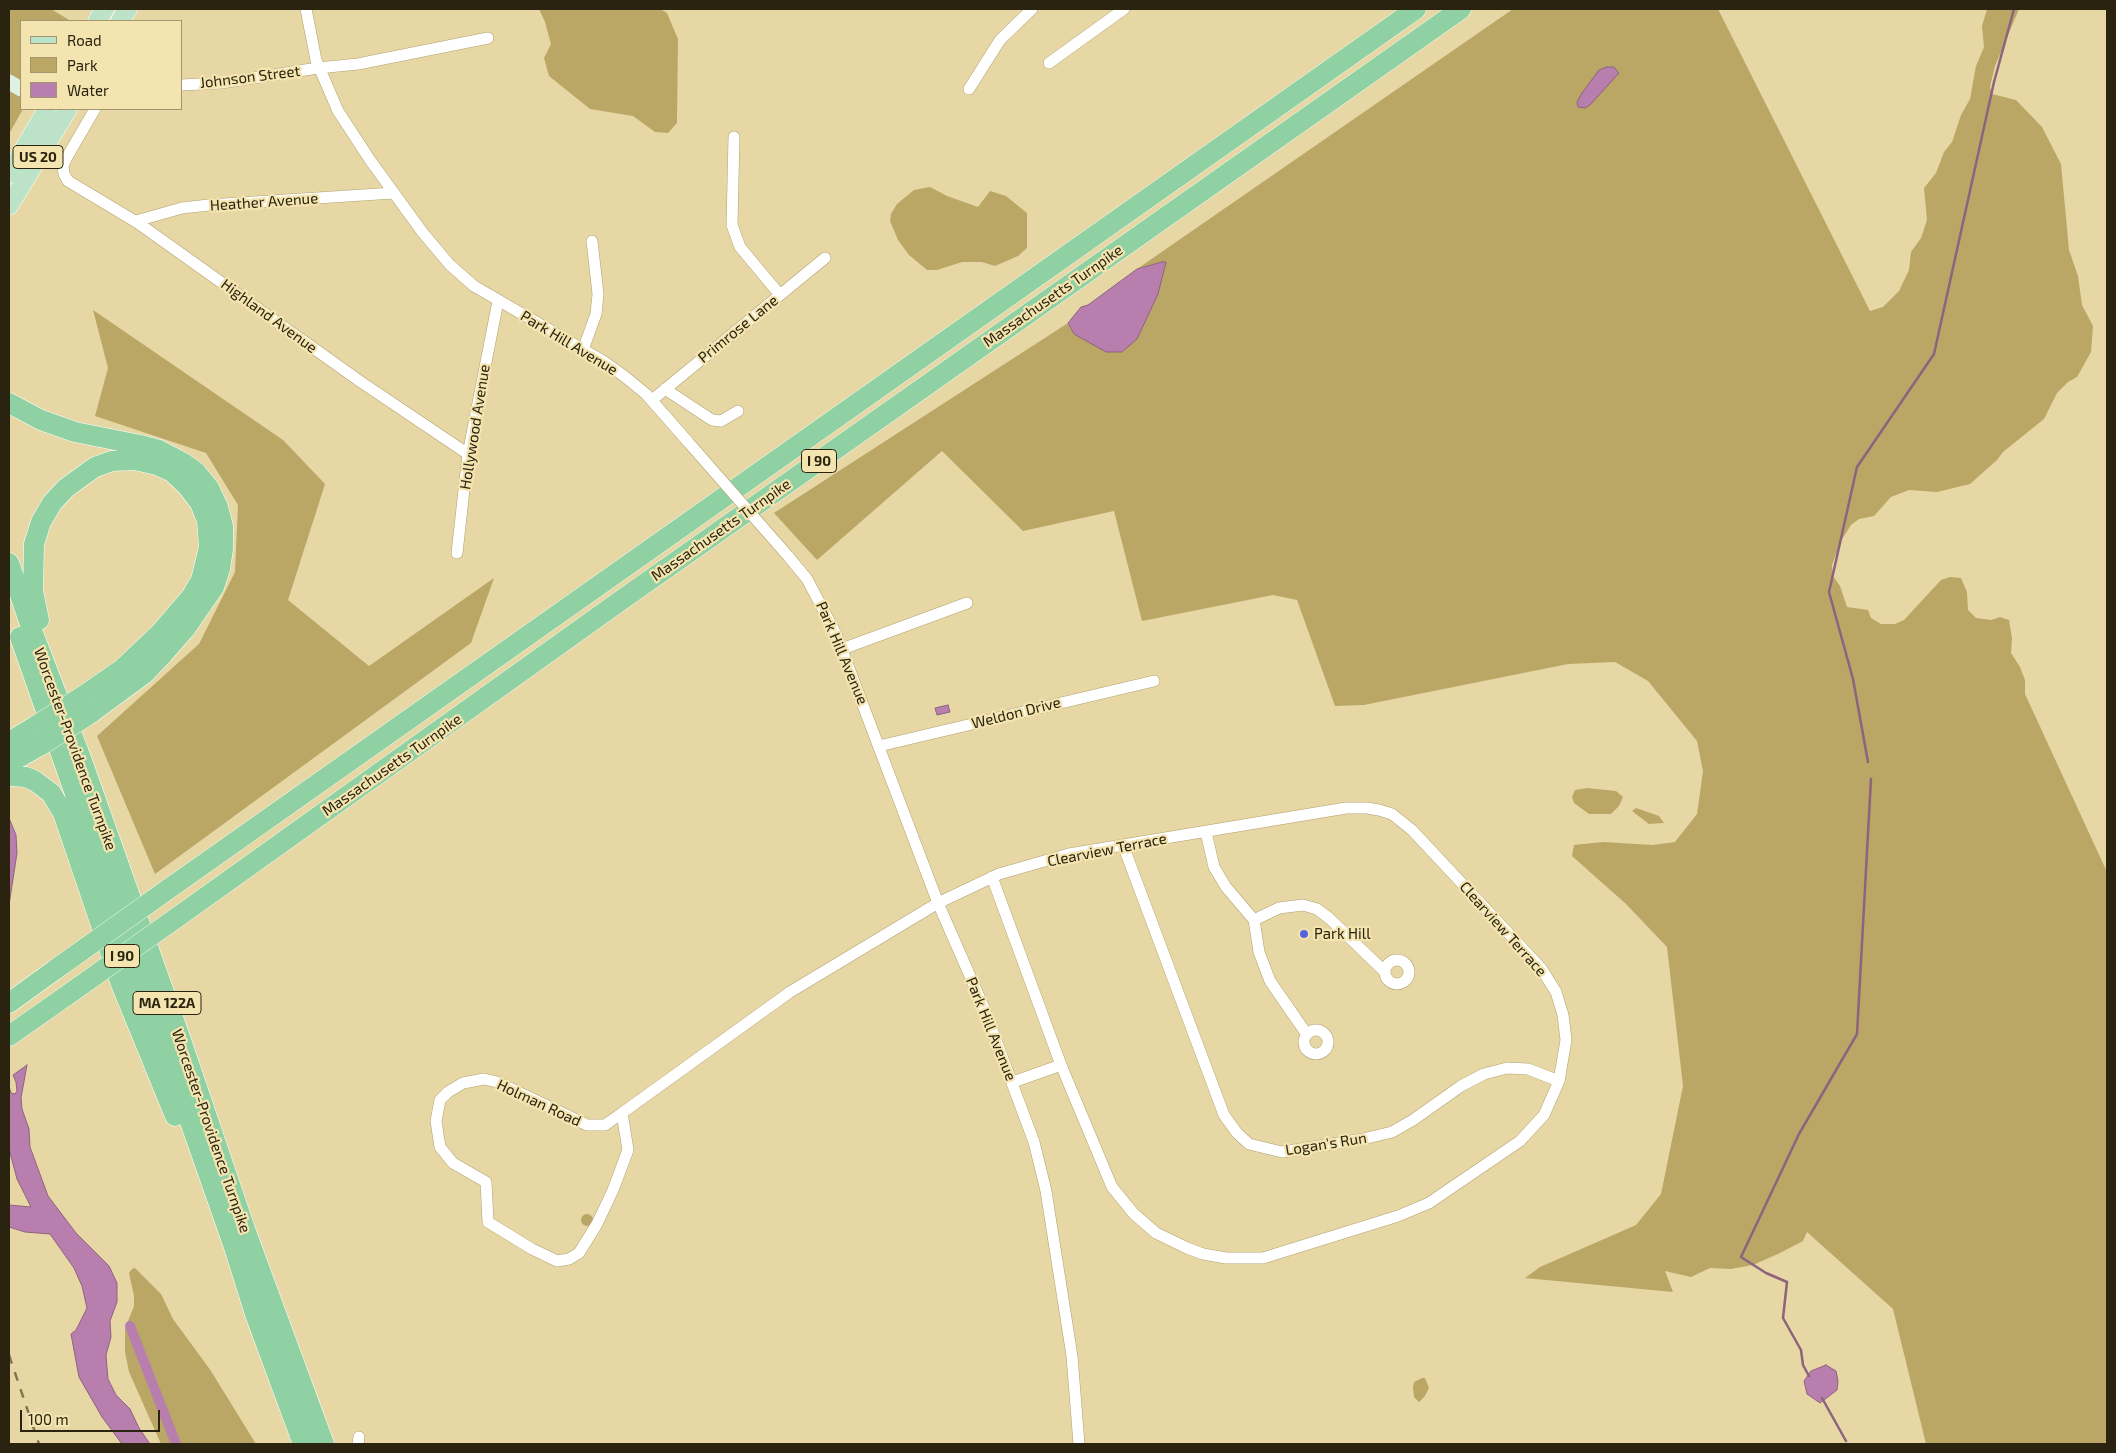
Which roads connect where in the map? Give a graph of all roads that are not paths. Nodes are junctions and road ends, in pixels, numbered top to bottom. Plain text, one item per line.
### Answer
1 (105, 9) edge
2 (128, 9) edge
3 (306, 9) edge
4 (1032, 9) edge
5 (1124, 9) edge
6 (1416, 9) edge
7 (1461, 9) edge
8 (98, 20) edge
9 (121, 20) edge
10 (488, 38) dead end
11 (1049, 63) dead end
12 (318, 68) junction
13 (9, 82) edge
14 (182, 85) edge
15 (20, 88) edge
16 (969, 89) dead end
17 (44, 110) edge
18 (67, 110) edge
19 (94, 110) edge
20 (734, 137) dead end
21 (9, 174) edge
22 (394, 193) junction
23 (9, 206) edge
24 (136, 221) junction
25 (592, 242) dead end
26 (825, 258) dead end
27 (780, 295) junction
28 (498, 301) junction
29 (583, 350) junction
30 (665, 389) junction
31 (652, 400) junction
32 (9, 403) edge
33 (738, 411) dead end
34 (468, 454) junction
35 (457, 553) dead end
36 (9, 563) edge
37 (967, 603) dead end
38 (9, 605) edge
39 (842, 649) junction
40 (1154, 681) dead end
41 (88, 704) junction
42 (40, 735) junction
43 (9, 742) edge
44 (880, 746) junction
45 (81, 758) junction
46 (9, 763) edge
47 (9, 776) edge
48 (1206, 832) junction
49 (1123, 845) junction
50 (992, 877) junction
51 (938, 902) junction
52 (1254, 920) junction
53 (1385, 972) dead end
54 (9, 1003) edge
55 (1306, 1033) dead end
56 (9, 1036) edge
57 (1061, 1065) junction
58 (1560, 1081) junction
59 (1013, 1082) junction
60 (622, 1114) junction
61 (255, 1314) junction
62 (303, 1444) edge
63 (324, 1444) edge
64 (1079, 1444) edge

1 - 8 main road
2 - 9 main road
3 - 12 street, Park Hill Avenue
4 - 16 street
5 - 11 street
6 - 54 highway, Massachusetts Turnpike / I 90, bridge
7 - 56 highway, Massachusetts Turnpike / I 90, bridge
10 - 12 street, Johnson Street
12 - 14 street, Johnson Street
12 - 22 street, Park Hill Avenue
13 - 15 main road
17 - 21 main road, US 20
18 - 23 main road, US 20
19 - 24 street, Highland Avenue
20 - 27 street
22 - 24 street, Heather Avenue
22 - 28 street, Park Hill Avenue
24 - 34 street, Highland Avenue
25 - 29 street
26 - 27 street, Primrose Lane
27 - 30 street, Primrose Lane
28 - 29 street, Park Hill Avenue
28 - 34 street, Hollywood Avenue
29 - 31 street, Park Hill Avenue
30 - 31 street, Primrose Lane
30 - 33 street
31 - 39 street, Park Hill Avenue, bridge
32 - 41 highway
34 - 35 street, Hollywood Avenue
36 - 45 highway, Worcester-Providence Turnpike / MA 122A
37 - 39 street
38 - 61 highway, Worcester-Providence Turnpike / MA 122A
39 - 44 street, Park Hill Avenue
40 - 44 street, Weldon Drive
41 - 42 highway, bridge
41 - 45 highway
42 - 43 highway
42 - 46 highway
44 - 51 street, Park Hill Avenue
45 - 63 highway, Worcester-Providence Turnpike / MA 122A
47 - 61 highway
48 - 49 street, Clearview Terrace
48 - 52 street
48 - 58 street, Clearview Terrace
49 - 50 street, Clearview Terrace
49 - 58 street, Logan's Run
50 - 51 street, Clearview Terrace
50 - 57 street, Clearview Terrace
51 - 59 street, Park Hill Avenue
51 - 60 street, Holman Road
52 - 53 street
52 - 55 street
57 - 58 street, Clearview Terrace
57 - 59 street
59 - 64 street, Park Hill Avenue
60 - 60 street, Holman Road
61 - 62 highway, Worcester-Providence Turnpike / MA 122A

